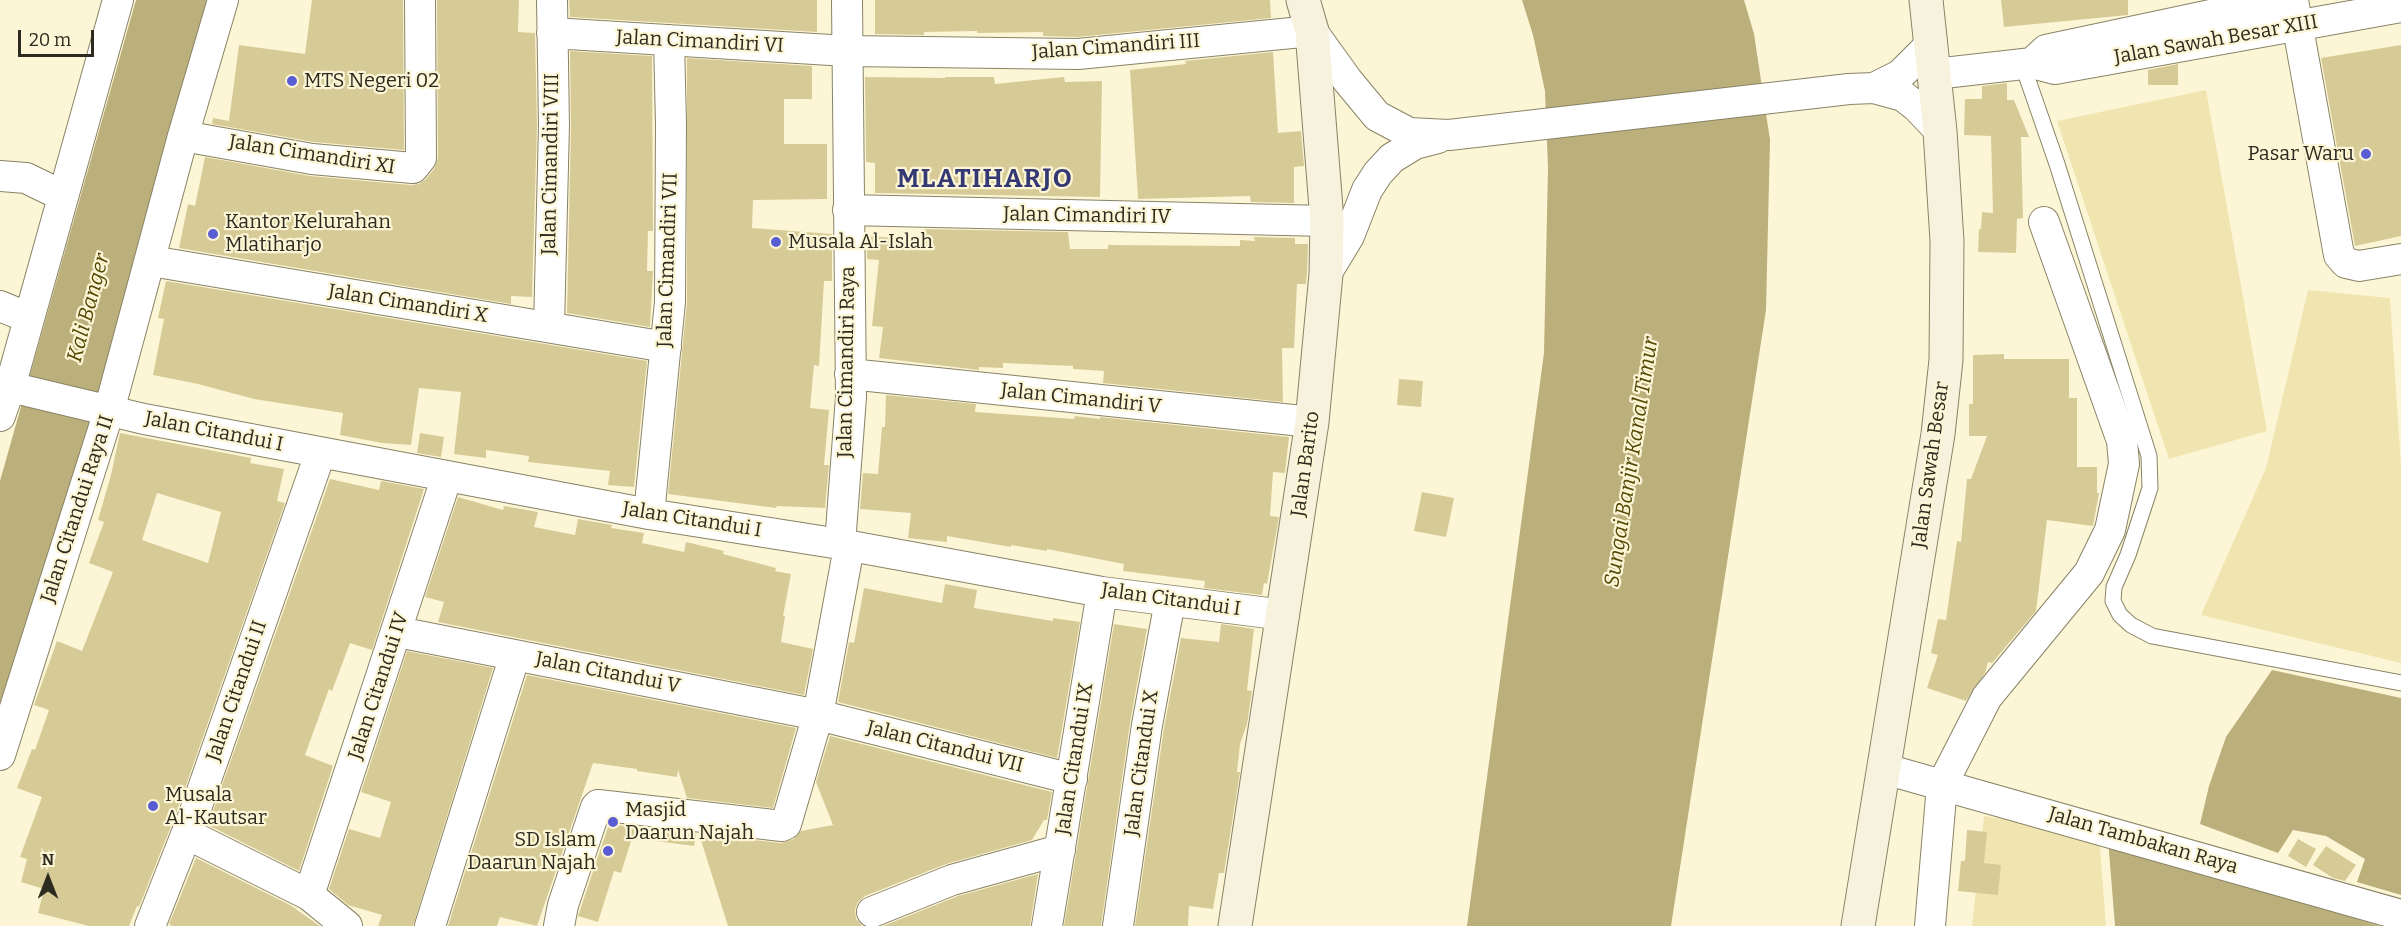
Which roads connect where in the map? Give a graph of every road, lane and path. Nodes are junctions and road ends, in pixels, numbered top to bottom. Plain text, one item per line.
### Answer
1 (118, 0) edge
2 (224, 0) edge
3 (420, 0) edge
4 (552, 0) edge
5 (847, 0) edge
6 (1303, 0) edge
7 (1926, 0) edge
8 (2281, 0) edge
9 (2401, 7) edge
10 (2295, 13) edge
11 (1312, 31) junction
12 (552, 33) junction
13 (669, 40) junction
14 (847, 51) junction
15 (1933, 58) junction
16 (2027, 63) junction
17 (1861, 89) junction
18 (1940, 131) junction
19 (1449, 135) junction
20 (183, 136) junction
21 (0, 176) edge
22 (63, 196) junction
23 (848, 210) junction
24 (1327, 222) junction
25 (2043, 222) dead end
26 (2401, 259) edge
27 (151, 261) junction
28 (1326, 274) junction
29 (0, 306) edge
30 (29, 318) junction
31 (549, 327) junction
32 (666, 347) junction
33 (850, 374) junction
34 (16, 389) junction
35 (106, 410) junction
36 (0, 416) edge
37 (1312, 422) junction
38 (320, 453) junction
39 (447, 476) junction
40 (649, 514) junction
41 (845, 546) junction
42 (1102, 592) junction
43 (1170, 601) junction
44 (1284, 615) junction
45 (398, 632) junction
46 (515, 655) junction
47 (2401, 682) edge
48 (818, 715) junction
49 (0, 755) edge
50 (1885, 769) junction
51 (1072, 779) junction
52 (1942, 785) junction
53 (187, 834) junction
54 (1060, 850) junction
55 (309, 896) junction
56 (872, 912) dead end
57 (2401, 915) edge
58 (150, 926) edge
59 (347, 926) edge
60 (430, 926) edge
61 (559, 926) edge
62 (1047, 926) edge
63 (1118, 926) edge
64 (1235, 926) edge
65 (1858, 926) edge
66 (1930, 926) edge

1 - 22 street
2 - 20 street, Jalan Citandui Raya II
3 - 20 street, Jalan Cimandiri XI
4 - 12 street, Jalan Cimandiri VIII
5 - 14 street, Jalan Cimandiri Raya
6 - 11 street, Jalan Barito
7 - 15 street, Jalan Sawah Besar
8 - 16 street, Jalan Sawah Besar XIII
9 - 10 street, Jalan Sawah Besar XIII
10 - 16 street, Jalan Sawah Besar XIII
10 - 26 street
11 - 14 street, Jalan Cimandiri III
11 - 19 street
11 - 24 street, Jalan Barito
12 - 13 street, Jalan Cimandiri VI
12 - 31 street, Jalan Cimandiri VIII
13 - 14 street, Jalan Cimandiri VI
13 - 32 street, Jalan Cimandiri VII
14 - 23 street, Jalan Cimandiri Raya
15 - 16 street, Jalan Sawah Besar XIII
15 - 17 street
15 - 18 street, Jalan Sawah Besar
16 - 47 lane
17 - 18 street
17 - 19 street
18 - 50 street, Jalan Sawah Besar
19 - 28 street
20 - 27 street, Jalan Citandui Raya II
21 - 22 street
22 - 30 street
23 - 24 street, Jalan Cimandiri IV
23 - 33 street, Jalan Cimandiri Raya
24 - 28 street, Jalan Barito
25 - 52 street
27 - 31 street, Jalan Cimandiri X
27 - 35 street, Jalan Citandui Raya II
28 - 37 street, Jalan Barito
29 - 30 street
30 - 34 street
31 - 32 street, Jalan Cimandiri X
32 - 40 street, Jalan Cimandiri VII
33 - 37 street, Jalan Cimandiri V
33 - 41 street, Jalan Cimandiri Raya
34 - 35 street, Jalan Citandui I
34 - 36 street
35 - 38 street, Jalan Citandui I
35 - 49 street, Jalan Citandui Raya II
37 - 44 street, Jalan Barito
38 - 39 street, Jalan Citandui I
38 - 53 street, Jalan Citandui II
39 - 40 street, Jalan Citandui I
39 - 45 street, Jalan Citandui IV
40 - 41 street, Jalan Citandui I
41 - 42 street, Jalan Citandui I
41 - 48 street, Jalan Cimandiri Raya
42 - 43 street, Jalan Citandui I
42 - 51 street, Jalan Citandui IX
43 - 44 street, Jalan Citandui I
43 - 63 street, Jalan Citandui X
44 - 64 street, Jalan Barito
45 - 46 street, Jalan Citandui V
45 - 55 street, Jalan Citandui IV
46 - 48 street, Jalan Citandui V
46 - 60 street
48 - 51 street, Jalan Citandui VII
48 - 61 street, Jalan Cimandiri Raya
50 - 52 street, Jalan Tambakan Raya
50 - 65 street, Jalan Sawah Besar
51 - 54 street, Jalan Citandui IX
52 - 57 street, Jalan Tambakan Raya
52 - 66 street
53 - 55 street
53 - 58 street, Jalan Citandui II
54 - 56 street
54 - 62 street, Jalan Citandui IX
55 - 59 street

